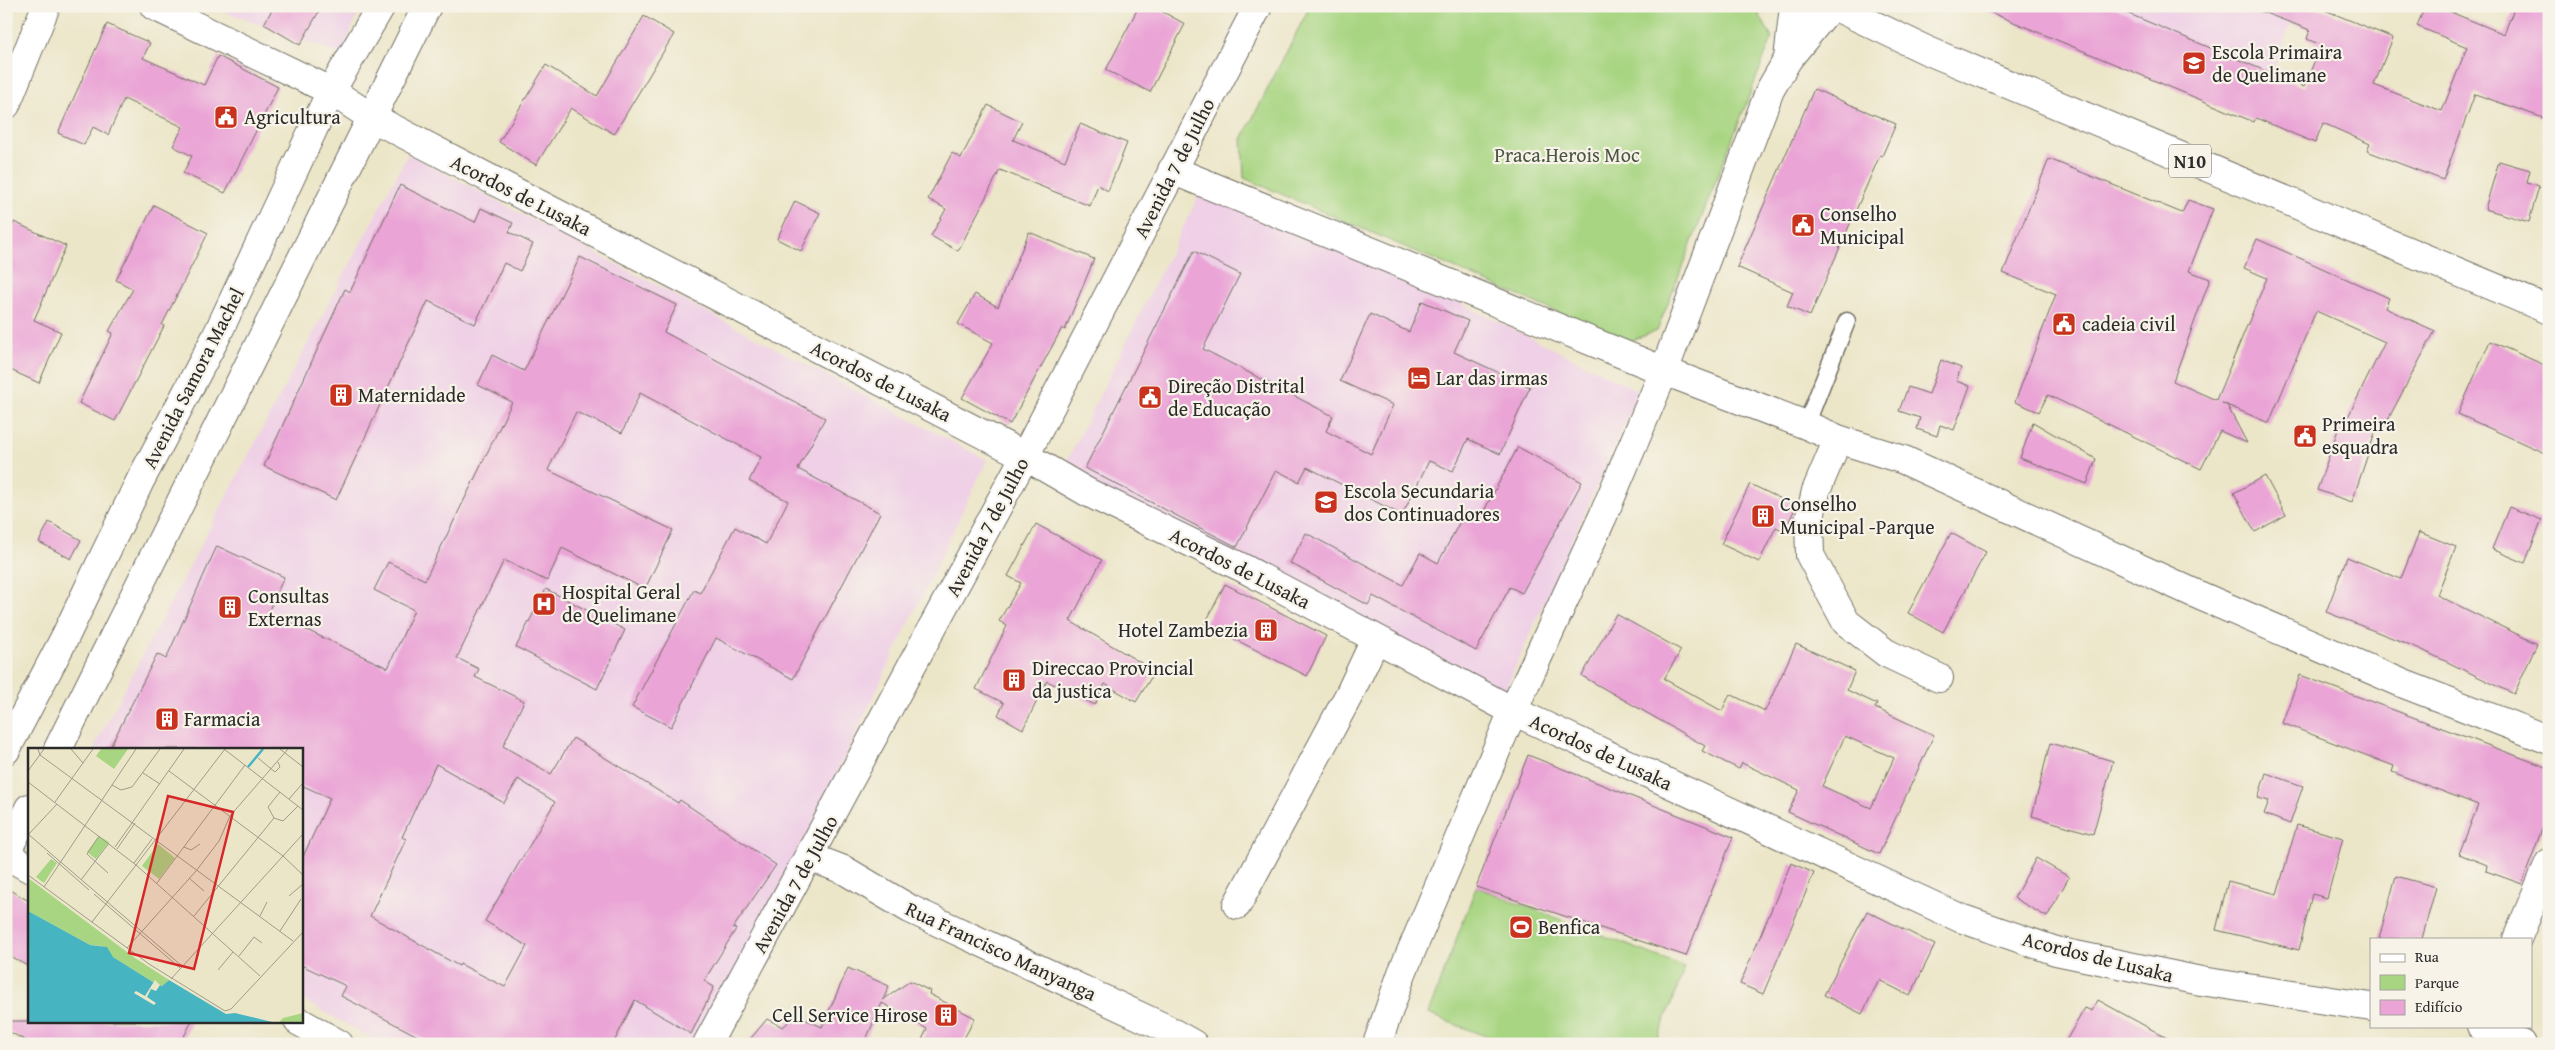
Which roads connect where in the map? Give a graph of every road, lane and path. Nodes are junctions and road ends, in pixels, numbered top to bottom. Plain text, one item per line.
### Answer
1 (46, 6) edge
2 (154, 6) edge
3 (380, 6) edge
4 (428, 6) edge
5 (1258, 6) edge
6 (1794, 6) edge
7 (1833, 6) edge
8 (1788, 59) junction
9 (331, 91) junction
10 (6, 105) edge
11 (371, 117) junction
12 (1172, 170) junction
13 (2549, 310) edge
14 (1847, 321) dead end
15 (1664, 371) junction
16 (1806, 425) junction
17 (1838, 439) junction
18 (1025, 456) junction
19 (1375, 640) junction
20 (1939, 678) dead end
21 (1513, 711) junction
22 (2549, 740) edge
23 (58, 748) edge
24 (6, 750) edge
25 (28, 810) edge
26 (6, 854) edge
27 (810, 857) junction
28 (2549, 863) edge
29 (28, 867) edge
30 (1237, 905) dead end
31 (2517, 938) edge
32 (2370, 1007) edge
33 (300, 1022) edge
34 (2480, 1028) edge
35 (2486, 1028) edge
36 (339, 1044) edge
37 (707, 1044) edge
38 (1193, 1044) edge
39 (1377, 1044) edge
40 (2474, 1044) edge
41 (2522, 1044) edge

1 - 10 street
2 - 9 street, Acordos de Lusaka
3 - 9 street, Avenida Samora Machel
4 - 11 street
5 - 12 street, Avenida 7 de Julho
6 - 8 street
7 - 8 street
7 - 13 street, N10
8 - 15 street
9 - 11 street, Acordos de Lusaka
9 - 24 street, Avenida Samora Machel
11 - 18 street, Acordos de Lusaka
11 - 23 street
12 - 15 street
12 - 18 street, Avenida 7 de Julho
14 - 16 lane
15 - 16 street
15 - 21 street
16 - 17 street
17 - 20 street
17 - 22 street
18 - 19 street, Acordos de Lusaka
18 - 27 street, Avenida 7 de Julho
19 - 21 street, Acordos de Lusaka
19 - 30 street
21 - 32 street, Acordos de Lusaka
21 - 39 street
25 - 26 street
26 - 29 street
27 - 37 street, Avenida 7 de Julho
27 - 38 street, Rua Francisco Manyanga
28 - 31 street
33 - 36 street
34 - 40 street
35 - 41 street

